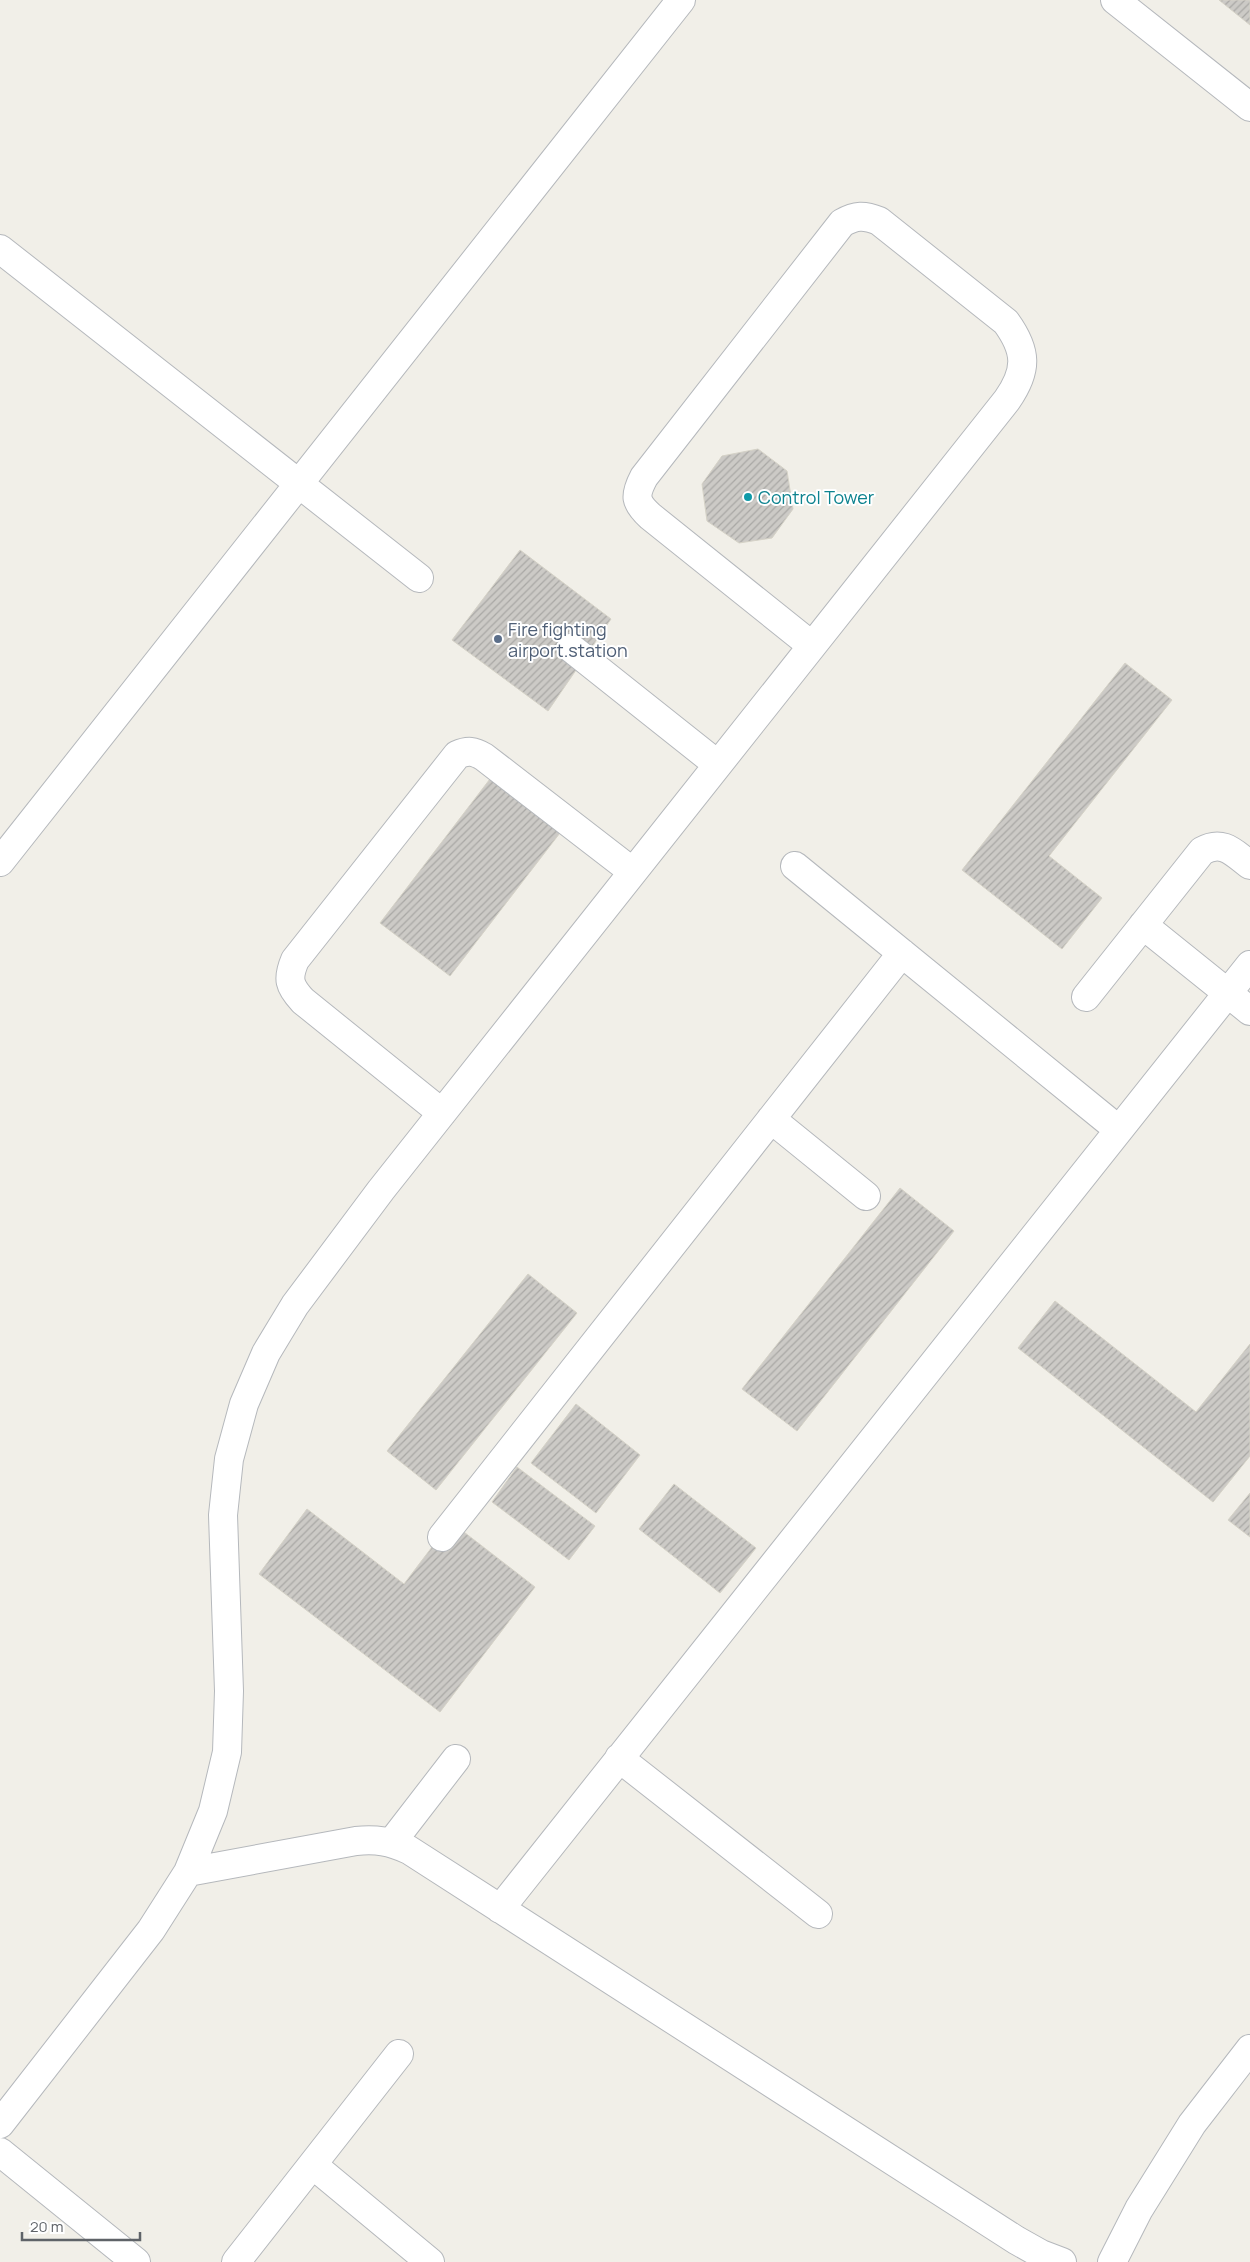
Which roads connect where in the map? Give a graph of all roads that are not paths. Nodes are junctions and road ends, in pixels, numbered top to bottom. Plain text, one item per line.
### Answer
1 (681, 0) edge
2 (1115, 0) edge
3 (1250, 107) edge
4 (0, 249) edge
5 (298, 484) junction
6 (419, 578) dead end
7 (811, 645) junction
8 (571, 648) dead end
9 (717, 764) junction
10 (0, 862) edge
11 (1250, 865) edge
12 (795, 866) dead end
13 (633, 872) junction
14 (1143, 925) junction
15 (902, 953) junction
16 (1250, 965) edge
17 (1228, 993) junction
18 (1086, 997) dead end
19 (1250, 1011) edge
20 (442, 1113) junction
21 (771, 1119) junction
22 (1119, 1130) junction
23 (866, 1196) dead end
24 (442, 1537) dead end
25 (619, 1758) junction
26 (456, 1759) dead end
27 (392, 1842) junction
28 (188, 1872) junction
29 (500, 1909) junction
30 (818, 1914) dead end
31 (1250, 2049) edge
32 (400, 2054) dead end
33 (0, 2124) edge
34 (0, 2152) edge
35 (313, 2164) junction
36 (136, 2262) edge
37 (236, 2262) edge
38 (430, 2262) edge
39 (1062, 2262) edge
40 (1112, 2262) edge

1 - 5 street
2 - 3 street
4 - 5 street
5 - 6 street
5 - 10 street
7 - 7 street
7 - 9 street
8 - 9 street
9 - 13 street
11 - 14 street
12 - 15 street
13 - 20 street
13 - 20 street
14 - 17 street
14 - 18 street
15 - 21 street
15 - 22 street
16 - 17 street
17 - 19 street
17 - 22 street
20 - 28 street
21 - 23 street
21 - 24 street
22 - 25 street
25 - 29 street
25 - 30 street
26 - 27 street
27 - 28 street
27 - 29 street
28 - 33 street
29 - 39 street
31 - 40 street
32 - 35 street
34 - 36 street
35 - 37 street
35 - 38 street

